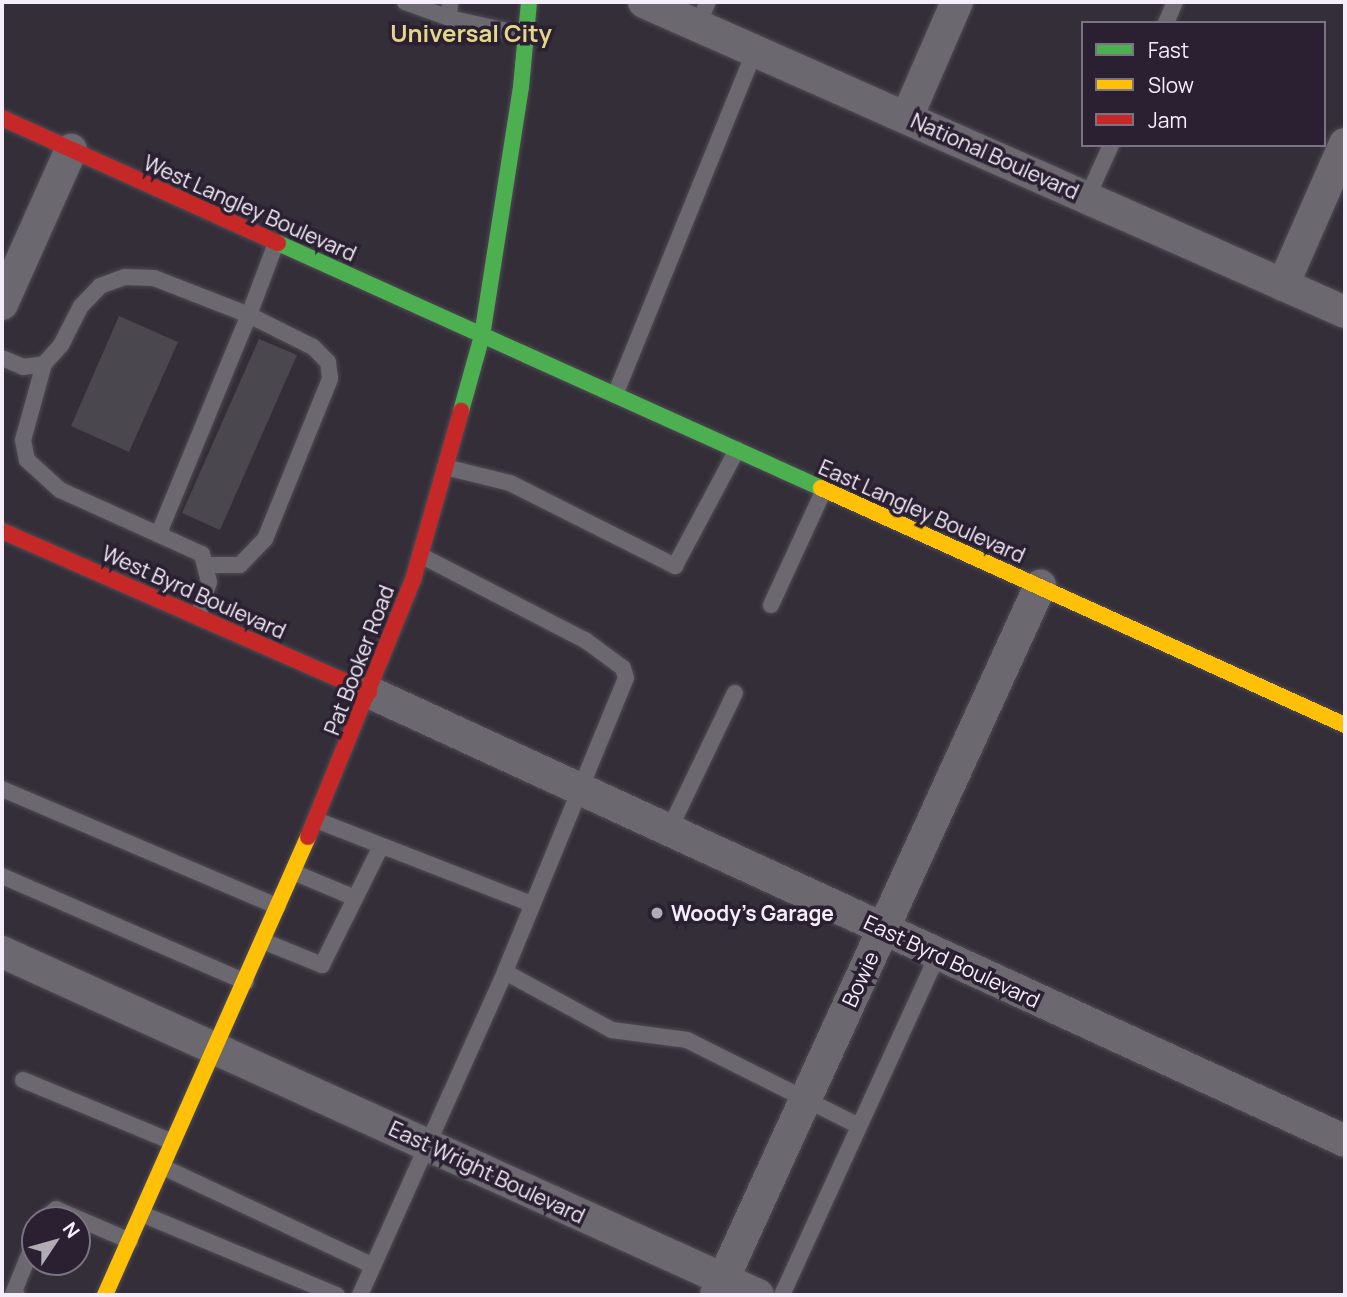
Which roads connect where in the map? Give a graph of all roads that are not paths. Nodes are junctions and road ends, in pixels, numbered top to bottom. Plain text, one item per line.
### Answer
1 (405, 2) edge
2 (529, 2) edge
3 (644, 2) edge
4 (957, 2) edge
5 (1175, 2) edge
6 (449, 10) edge
7 (703, 13) edge
8 (1167, 21) edge
9 (526, 35) junction
10 (755, 50) junction
11 (907, 117) junction
12 (2, 118) edge
13 (1345, 144) edge
14 (1110, 147) edge
15 (71, 150) junction
16 (1087, 198) junction
17 (276, 243) junction
18 (1283, 285) junction
19 (2, 304) edge
20 (1345, 312) edge
21 (249, 315) junction
22 (482, 336) junction
23 (2, 358) edge
24 (44, 364) junction
25 (615, 396) junction
26 (737, 450) junction
27 (445, 467) junction
28 (824, 490) junction
29 (2, 531) edge
30 (159, 533) junction
31 (420, 555) junction
32 (208, 565) junction
33 (1040, 586) junction
34 (771, 605) dead end
35 (198, 616) junction
36 (369, 692) junction
37 (735, 693) dead end
38 (1345, 725) edge
39 (2, 788) edge
40 (579, 789) junction
41 (316, 820) junction
42 (669, 830) junction
43 (381, 846) junction
44 (293, 872) junction
45 (2, 876) edge
46 (355, 898) junction
47 (531, 904) junction
48 (278, 907) junction
49 (883, 929) junction
50 (263, 941) junction
51 (2, 952) edge
52 (938, 955) junction
53 (505, 972) junction
54 (246, 982) junction
55 (217, 1048) junction
56 (23, 1080) dead end
57 (806, 1098) junction
58 (859, 1126) junction
59 (1345, 1141) edge
60 (175, 1142) junction
61 (426, 1144) junction
62 (163, 1167) junction
63 (142, 1214) junction
64 (91, 1224) edge
65 (130, 1241) junction
66 (373, 1266) junction
67 (21, 1270) edge
68 (719, 1287) edge
69 (11, 1292) edge
70 (105, 1295) edge
71 (337, 1295) edge
72 (360, 1295) edge
73 (758, 1295) edge
74 (782, 1295) edge

1 - 6 lane
2 - 9 street, Pat Booker Road
3 - 7 street, National Boulevard
4 - 11 street
5 - 8 lane
6 - 9 lane
7 - 10 street, National Boulevard
9 - 22 street, Pat Booker Road
10 - 11 street, National Boulevard
10 - 25 lane
11 - 16 street, National Boulevard
12 - 15 street, West Langley Boulevard
13 - 18 street
14 - 16 lane
15 - 17 street, West Langley Boulevard
15 - 19 street
16 - 18 street, National Boulevard
17 - 21 lane
17 - 22 street, West Langley Boulevard
18 - 20 street, National Boulevard
21 - 24 lane
21 - 30 lane
21 - 32 lane
22 - 25 street, East Langley Boulevard
22 - 27 street, Pat Booker Road
23 - 24 lane
24 - 30 lane
25 - 26 street, East Langley Boulevard
26 - 27 lane
26 - 28 street, East Langley Boulevard
27 - 31 street, Pat Booker Road
28 - 33 street, East Langley Boulevard
28 - 34 lane
29 - 35 street, West Byrd Boulevard
30 - 32 lane
31 - 36 street, Pat Booker Road
31 - 40 lane
32 - 35 lane
33 - 38 street, East Langley Boulevard
33 - 49 street, Bowie
35 - 36 street, West Byrd Boulevard
36 - 40 street, East Byrd Boulevard
36 - 41 street, Pat Booker Road
37 - 42 lane
39 - 48 lane
40 - 42 street, East Byrd Boulevard
40 - 47 lane
41 - 43 lane
41 - 44 street, Pat Booker Road
42 - 49 street, East Byrd Boulevard
43 - 46 lane
43 - 47 lane
44 - 46 lane
44 - 48 street, Pat Booker Road
45 - 54 lane
46 - 50 lane
47 - 53 lane
48 - 50 street, Pat Booker Road
49 - 52 street, East Byrd Boulevard
49 - 57 street, Bowie
50 - 54 street, Pat Booker Road
51 - 55 street, East Wright Boulevard
52 - 58 lane
52 - 59 street, East Byrd Boulevard
53 - 57 lane
53 - 61 lane
54 - 55 street, Pat Booker Road
55 - 60 street, Pat Booker Road
55 - 61 street, East Wright Boulevard
56 - 60 lane
57 - 58 lane
57 - 68 street, Bowie
58 - 74 lane
60 - 62 street, Pat Booker Road
61 - 66 lane
61 - 68 street, East Wright Boulevard
62 - 63 street, Pat Booker Road
62 - 66 lane
63 - 65 street, Pat Booker Road
63 - 71 lane
64 - 65 lane
65 - 70 street, Pat Booker Road
66 - 72 lane
67 - 69 lane
68 - 73 street, East Wright Boulevard

